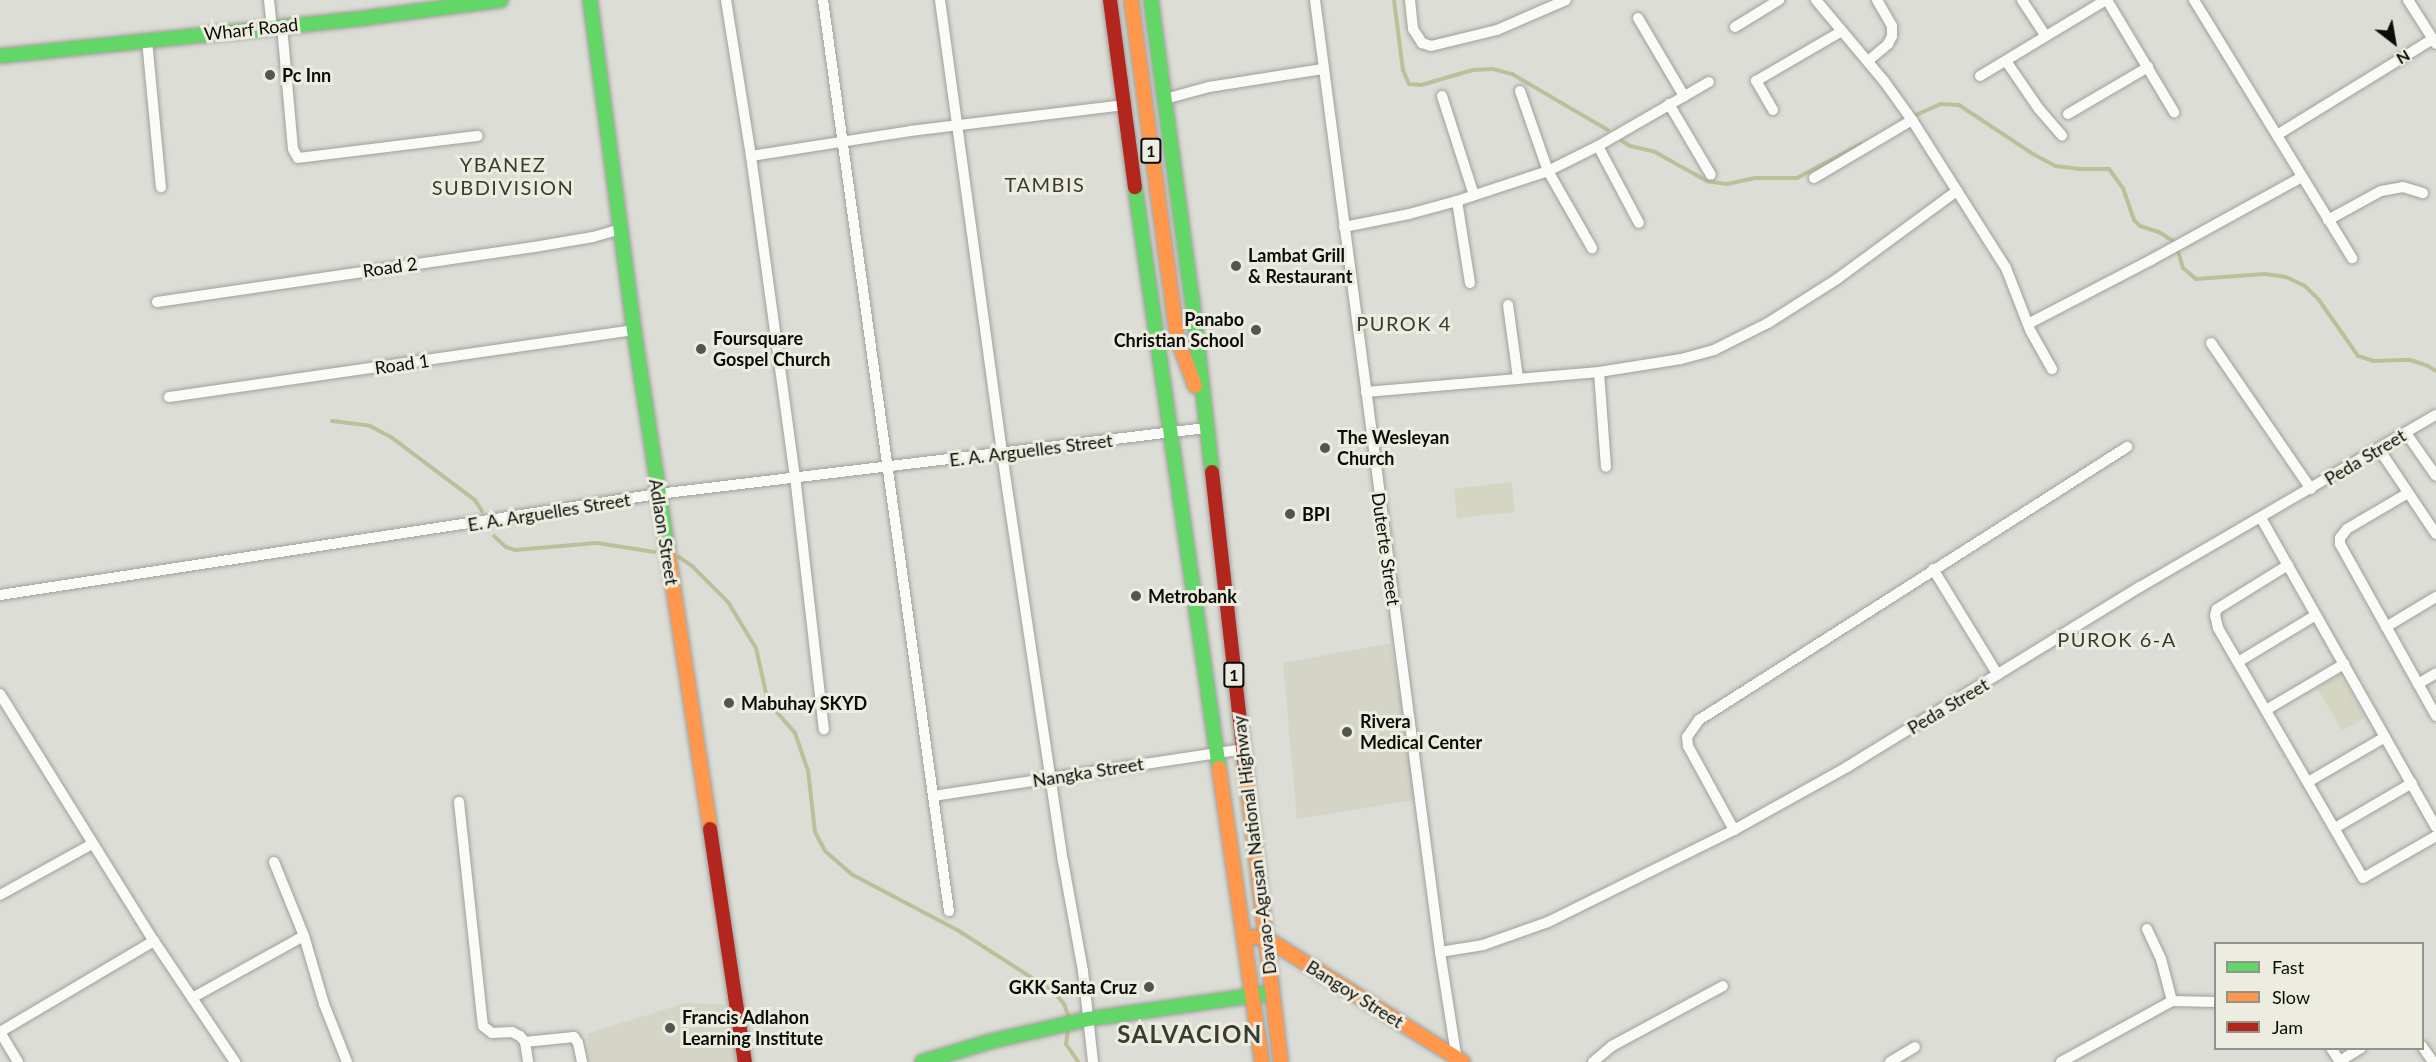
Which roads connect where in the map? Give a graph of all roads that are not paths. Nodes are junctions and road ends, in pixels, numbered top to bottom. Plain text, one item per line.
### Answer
1 (269, 0) edge
2 (501, 0) edge
3 (590, 0) edge
4 (726, 0) edge
5 (822, 0) edge
6 (940, 0) edge
7 (1110, 0) edge
8 (1131, 0) edge
9 (1151, 0) edge
10 (1314, 0) edge
11 (1410, 0) edge
12 (1566, 0) edge
13 (1779, 0) edge
14 (1816, 0) edge
15 (1877, 0) edge
16 (2022, 0) edge
17 (2106, 0) edge
18 (2194, 0) edge
19 (2408, 0) edge
20 (445, 4) edge
21 (1638, 18) dead end
22 (277, 27) junction
23 (1735, 27) dead end
24 (1842, 31) junction
25 (2045, 35) junction
26 (147, 40) junction
27 (2435, 42) edge
28 (0, 56) edge
29 (1868, 61) junction
30 (2006, 61) junction
31 (2148, 67) junction
32 (1323, 69) junction
33 (1980, 76) dead end
34 (1709, 82) dead end
35 (1520, 91) dead end
36 (1442, 96) dead end
37 (1684, 96) junction
38 (1165, 99) junction
39 (1669, 104) junction
40 (1124, 105) junction
41 (1773, 110) dead end
42 (2174, 112) dead end
43 (2068, 114) dead end
44 (1912, 120) junction
45 (955, 126) junction
46 (2062, 135) dead end
47 (2277, 135) junction
48 (478, 136) dead end
49 (843, 142) junction
50 (1598, 146) junction
51 (751, 156) junction
52 (1548, 171) junction
53 (1711, 176) dead end
54 (2302, 177) junction
55 (1814, 178) dead end
56 (160, 187) dead end
57 (1957, 191) junction
58 (2423, 193) dead end
59 (1474, 195) junction
60 (1456, 201) junction
61 (2328, 220) junction
62 (1639, 223) dead end
63 (1344, 227) junction
64 (621, 229) junction
65 (1592, 248) dead end
66 (2352, 258) dead end
67 (1470, 283) dead end
68 (158, 302) dead end
69 (1508, 305) dead end
70 (2028, 324) junction
71 (634, 330) junction
72 (1177, 338) junction
73 (2211, 343) dead end
74 (2052, 369) dead end
75 (1599, 372) junction
76 (1518, 378) junction
77 (1366, 392) junction
78 (169, 398) dead end
79 (1204, 413) junction
80 (2436, 415) edge
81 (1168, 417) junction
82 (1206, 428) junction
83 (1170, 433) junction
84 (2406, 433) junction
85 (2127, 447) dead end
86 (2379, 449) junction
87 (1002, 454) junction
88 (1606, 467) dead end
89 (889, 468) junction
90 (795, 476) junction
91 (2436, 476) edge
92 (2311, 489) junction
93 (2408, 493) junction
94 (658, 494) junction
95 (2261, 518) junction
96 (2436, 534) edge
97 (2288, 565) junction
98 (1933, 569) junction
99 (0, 595) edge
100 (2436, 597) edge
101 (2316, 615) junction
102 (2386, 627) junction
103 (1218, 658) junction
104 (2238, 662) junction
105 (2344, 664) junction
106 (2436, 673) edge
107 (1998, 675) junction
108 (2418, 684) junction
109 (0, 694) edge
110 (2266, 710) junction
111 (2436, 716) edge
112 (824, 729) dead end
113 (2385, 737) junction
114 (1242, 749) junction
115 (1218, 753) junction
116 (1051, 778) junction
117 (2308, 782) junction
118 (2412, 783) junction
119 (933, 796) junction
120 (459, 802) dead end
121 (2436, 826) edge
122 (2335, 828) junction
123 (1734, 830) junction
124 (2436, 836) edge
125 (92, 844) junction
126 (274, 862) dead end
127 (0, 895) edge
128 (949, 911) dead end
129 (2147, 929) dead end
130 (304, 936) junction
131 (1264, 937) junction
132 (1245, 938) junction
133 (154, 941) junction
134 (1440, 952) junction
135 (1723, 986) dead end
136 (1271, 993) junction
137 (1253, 995) junction
138 (192, 998) junction
139 (2172, 1001) junction
140 (2214, 1002) edge
141 (1088, 1019) junction
142 (0, 1032) edge
143 (525, 1042) junction
144 (1915, 1047) dead end
145 (2424, 1049) edge
146 (2358, 1050) edge
147 (1459, 1061) edge
148 (18, 1062) edge
149 (235, 1062) edge
150 (347, 1062) edge
151 (528, 1062) edge
152 (582, 1062) edge
153 (745, 1062) edge
154 (922, 1062) edge
155 (1093, 1062) edge
156 (1262, 1062) edge
157 (1281, 1062) edge
158 (1593, 1062) edge
159 (1890, 1062) edge
160 (2061, 1062) edge
161 (2340, 1062) edge
162 (2433, 1062) edge

1 - 22 street
2 - 20 main road, Wharf Road
3 - 64 main road, Adlaon Street
4 - 51 street
5 - 49 street
6 - 45 street
7 - 40 main road, Davao-Agusan National Highway / 1
8 - 72 main road, Davao-Agusan National Highway / 1
9 - 38 main road, Davao-Agusan National Highway / 1
10 - 32 street, Duterte Street
11 - 12 street
13 - 23 street
14 - 24 street
15 - 29 street
16 - 25 street
17 - 25 street
17 - 31 street
18 - 47 street
19 - 27 street
20 - 22 main road, Wharf Road
21 - 37 street
22 - 26 main road, Wharf Road
22 - 48 street
24 - 29 street
24 - 41 street
25 - 30 street
26 - 28 main road, Wharf Road
26 - 56 street
27 - 47 street
29 - 44 street
30 - 33 street
30 - 46 street
31 - 42 street
31 - 43 street
32 - 38 street
32 - 63 street, Duterte Street
34 - 37 street
35 - 52 street
36 - 59 street
37 - 39 street
38 - 79 main road, Davao-Agusan National Highway / 1
39 - 50 street
39 - 53 street
40 - 45 street
40 - 81 main road, Davao-Agusan National Highway / 1
44 - 55 street
44 - 57 street
45 - 49 street
45 - 87 street
47 - 54 street
49 - 51 street
49 - 89 street
50 - 52 street
50 - 62 street
51 - 90 street
52 - 59 street
52 - 65 street
54 - 61 street
54 - 70 street
57 - 70 street
57 - 75 street
58 - 61 street
59 - 60 street
60 - 63 street
60 - 67 street
61 - 66 street
63 - 77 street, Duterte Street
64 - 68 street, Road 2
64 - 71 main road, Adlaon Street
69 - 76 street
70 - 74 street
71 - 78 street, Road 1
71 - 94 main road, Adlaon Street
72 - 79 main road, Davao-Agusan National Highway / 1
72 - 81 main road, Davao-Agusan National Highway / 1
73 - 92 street
75 - 76 street
75 - 88 street
76 - 77 street
77 - 134 street, Duterte Street
79 - 82 main road, Davao-Agusan National Highway / 1
80 - 84 street, Peda Street
81 - 83 main road, Davao-Agusan National Highway / 1
82 - 83 street, E. A. Arguelles Street
82 - 103 main road, Davao-Agusan National Highway / 1
83 - 87 street, E. A. Arguelles Street
83 - 103 main road, Davao-Agusan National Highway / 1
84 - 86 street, Peda Street
84 - 91 street
85 - 98 street
86 - 92 street, Peda Street
86 - 93 street
87 - 89 street, E. A. Arguelles Street
87 - 116 street
89 - 90 street, E. A. Arguelles Street
89 - 119 street
90 - 94 street, E. A. Arguelles Street
90 - 112 street
92 - 95 street, Peda Street
93 - 96 street
93 - 102 street
94 - 99 street, E. A. Arguelles Street
94 - 153 main road, Adlaon Street
95 - 97 street
95 - 107 street, Peda Street
97 - 101 street
97 - 104 street
98 - 107 street
98 - 123 street
100 - 102 street
101 - 104 street
101 - 105 street
102 - 108 street
103 - 114 main road, Davao-Agusan National Highway / 1
103 - 115 main road, Davao-Agusan National Highway / 1
104 - 110 street
105 - 110 street
105 - 113 street
106 - 108 street
107 - 123 street, Peda Street
108 - 111 street
109 - 125 street
110 - 117 street
113 - 117 street
113 - 118 street
114 - 115 street, Nangka Street
114 - 131 main road, Davao-Agusan National Highway / 1
115 - 116 street, Nangka Street
115 - 132 main road, Davao-Agusan National Highway / 1
116 - 119 street, Nangka Street
116 - 141 street
117 - 122 street
118 - 121 street
118 - 122 street
119 - 128 street
120 - 143 street
122 - 124 street
123 - 134 street, Peda Street
125 - 127 street
125 - 133 street
126 - 130 street
129 - 139 street
130 - 138 street
130 - 150 street
131 - 132 main road
131 - 136 main road, Davao-Agusan National Highway / 1
131 - 147 main road, Bangoy Street
132 - 137 main road, Davao-Agusan National Highway / 1
133 - 138 street
133 - 142 street
134 - 147 street, Duterte Street
135 - 158 street
136 - 137 main road
136 - 157 main road, Davao-Agusan National Highway / 1
137 - 141 main road
137 - 156 main road, Davao-Agusan National Highway / 1
138 - 149 street
139 - 140 street
139 - 160 street
141 - 154 main road
141 - 155 street
142 - 148 street
143 - 151 street
143 - 152 street
144 - 159 street
145 - 162 street
146 - 161 street

